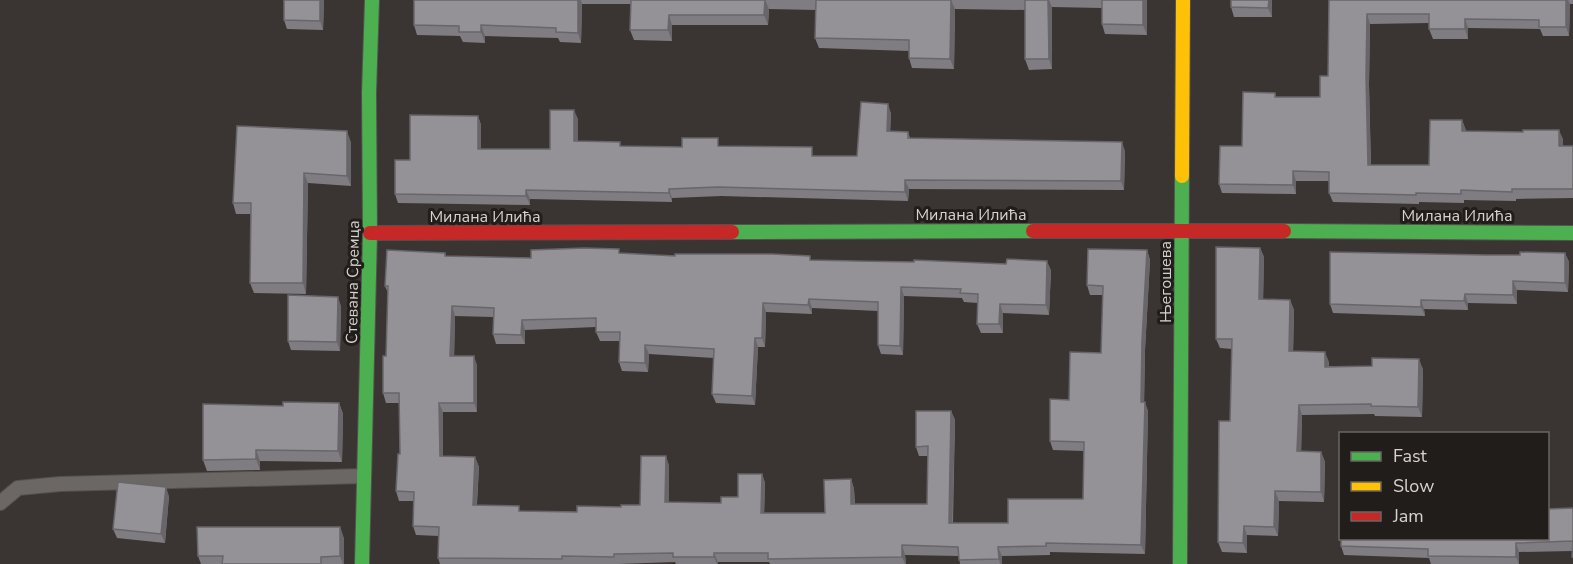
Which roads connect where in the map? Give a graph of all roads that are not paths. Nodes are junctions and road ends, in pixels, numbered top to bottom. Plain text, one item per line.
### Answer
1 (372, 0) edge
2 (1183, 0) edge
3 (1182, 230) junction
4 (370, 233) junction
5 (1573, 233) edge
6 (364, 476) junction
7 (0, 503) edge
8 (362, 564) edge
9 (1180, 564) edge

1 - 4 street, Стевана Сремца
2 - 3 street, Његошева
3 - 4 street, Милана Илића
3 - 5 street, Милана Илића
3 - 9 street, Његошева
4 - 6 street, Стевана Сремца
6 - 7 lane
6 - 8 street, Стевана Сремца

